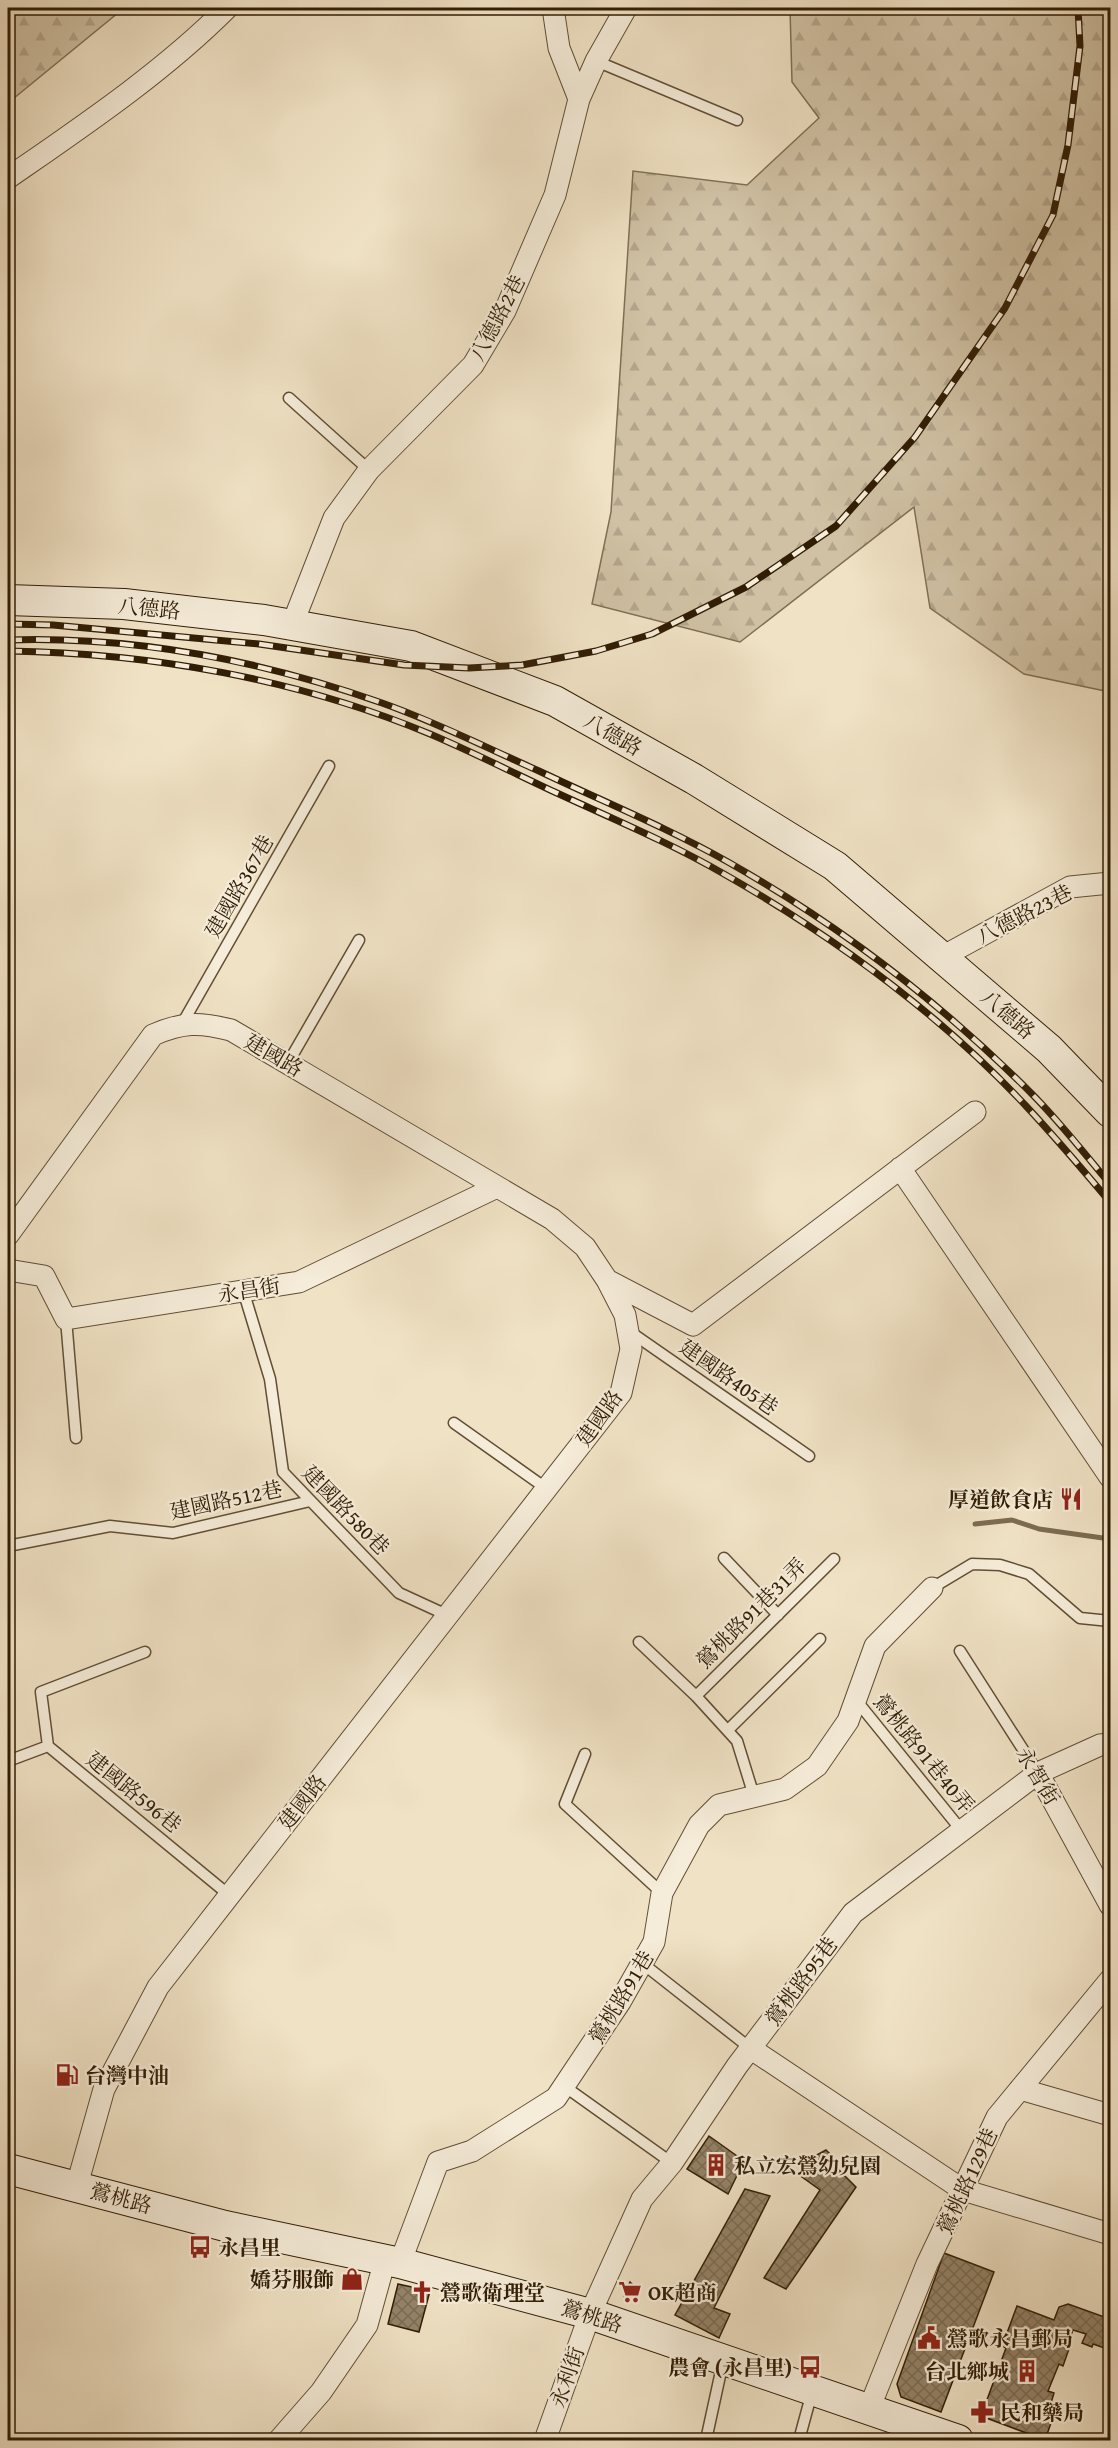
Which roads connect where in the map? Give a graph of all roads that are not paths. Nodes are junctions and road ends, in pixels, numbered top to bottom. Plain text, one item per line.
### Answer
1 (227, 8) edge
2 (553, 8) edge
3 (626, 8) edge
4 (596, 61) junction
5 (579, 99) junction
6 (737, 120) dead end
7 (8, 178) edge
8 (288, 398) dead end
9 (369, 470) junction
10 (8, 600) edge
11 (292, 625) junction
12 (329, 766) dead end
13 (1110, 883) edge
14 (359, 940) dead end
15 (942, 957) junction
16 (182, 1024) junction
17 (288, 1063) junction
18 (975, 1112) dead end
19 (1110, 1112) edge
20 (900, 1168) junction
21 (497, 1187) junction
22 (8, 1235) edge
23 (8, 1270) edge
24 (607, 1280) junction
25 (243, 1290) junction
26 (66, 1319) junction
27 (628, 1330) junction
28 (454, 1423) dead end
29 (76, 1438) dead end
30 (809, 1456) dead end
31 (1110, 1478) edge
32 (547, 1489) junction
33 (310, 1501) junction
34 (8, 1546) edge
35 (724, 1558) dead end
36 (834, 1559) dead end
37 (932, 1588) joint
38 (778, 1615) junction
39 (448, 1616) junction
40 (1110, 1621) edge
41 (820, 1639) dead end
42 (639, 1642) dead end
43 (960, 1651) dead end
44 (145, 1652) dead end
45 (696, 1696) junction
46 (856, 1700) junction
47 (728, 1730) junction
48 (1110, 1744) edge
49 (48, 1746) junction
50 (585, 1754) dead end
51 (8, 1761) edge
52 (1038, 1773) junction
53 (754, 1796) junction
54 (962, 1831) junction
55 (662, 1893) junction
56 (229, 1895) junction
57 (1110, 1905) edge
58 (642, 1963) junction
59 (1110, 1980) edge
60 (750, 2048) junction
61 (564, 2086) junction
62 (1020, 2090) junction
63 (1110, 2115) edge
64 (672, 2163) junction
65 (8, 2169) edge
66 (77, 2186) junction
67 (963, 2190) junction
68 (1110, 2234) edge
69 (392, 2261) junction
70 (590, 2314) junction
71 (723, 2361) junction
72 (813, 2389) junction
73 (869, 2409) junction
74 (948, 2439) edge
75 (279, 2440) edge
76 (544, 2440) edge
77 (706, 2440) edge
78 (799, 2440) edge

1 - 7 street
2 - 5 street
3 - 4 street, 八德路2巷
4 - 5 street, 八德路2巷
4 - 6 lane
5 - 9 street, 八德路2巷
8 - 9 lane
9 - 11 street, 八德路2巷
10 - 11 main road, 八德路
11 - 15 main road, 八德路
12 - 16 lane, 建國路367巷
13 - 15 street, 八德路23巷
14 - 17 lane
15 - 19 main road, 八德路
16 - 17 street, 建國路
16 - 22 street, 建國路
17 - 21 street, 建國路
18 - 20 street
20 - 24 street
20 - 31 street
21 - 24 street, 建國路
21 - 25 street, 永昌街
23 - 26 street
24 - 27 street, 建國路
25 - 26 street, 永昌街
25 - 33 lane, 建國路580巷
26 - 29 lane
27 - 30 lane, 建國路405巷
27 - 32 street, 建國路
28 - 32 lane
32 - 39 street, 建國路
33 - 34 lane, 建國路512巷
33 - 39 lane, 建國路580巷
35 - 38 lane
36 - 38 lane, 鶯桃路91巷31弄
37 - 40 lane
37 - 46 street, 鶯桃路91巷
38 - 45 lane, 鶯桃路91巷31弄
39 - 56 street, 建國路
41 - 47 lane
42 - 45 lane, 鶯桃路91巷31弄
43 - 52 lane, 永智街
44 - 49 lane
45 - 47 lane, 鶯桃路91巷31弄
46 - 53 street, 鶯桃路91巷
46 - 54 lane, 鶯桃路91巷40弄
47 - 53 lane, 鶯桃路91巷31弄
48 - 52 street, 鶯桃路95巷
49 - 51 lane
49 - 56 lane, 建國路596巷
50 - 55 lane
52 - 54 street, 鶯桃路95巷
52 - 57 street, 永智街
53 - 55 street, 鶯桃路91巷
54 - 60 street, 鶯桃路95巷
55 - 58 street, 鶯桃路91巷
56 - 66 street, 建國路
58 - 60 lane
58 - 61 street, 鶯桃路91巷
59 - 62 street, 鶯桃路129巷
60 - 64 street, 鶯桃路95巷
60 - 67 street
61 - 64 lane
61 - 69 street, 鶯桃路91巷
62 - 63 street
62 - 67 street, 鶯桃路129巷
64 - 70 street, 鶯桃路95巷
65 - 66 main road, 鶯桃路
66 - 69 main road, 鶯桃路
67 - 68 street
67 - 73 street, 鶯桃路129巷
69 - 70 main road, 鶯桃路
69 - 75 street
70 - 71 main road, 鶯桃路
70 - 76 street, 永利街
71 - 72 main road, 鶯桃路
71 - 77 lane
72 - 73 main road, 鶯桃路
72 - 78 lane
73 - 74 main road, 鶯桃路

